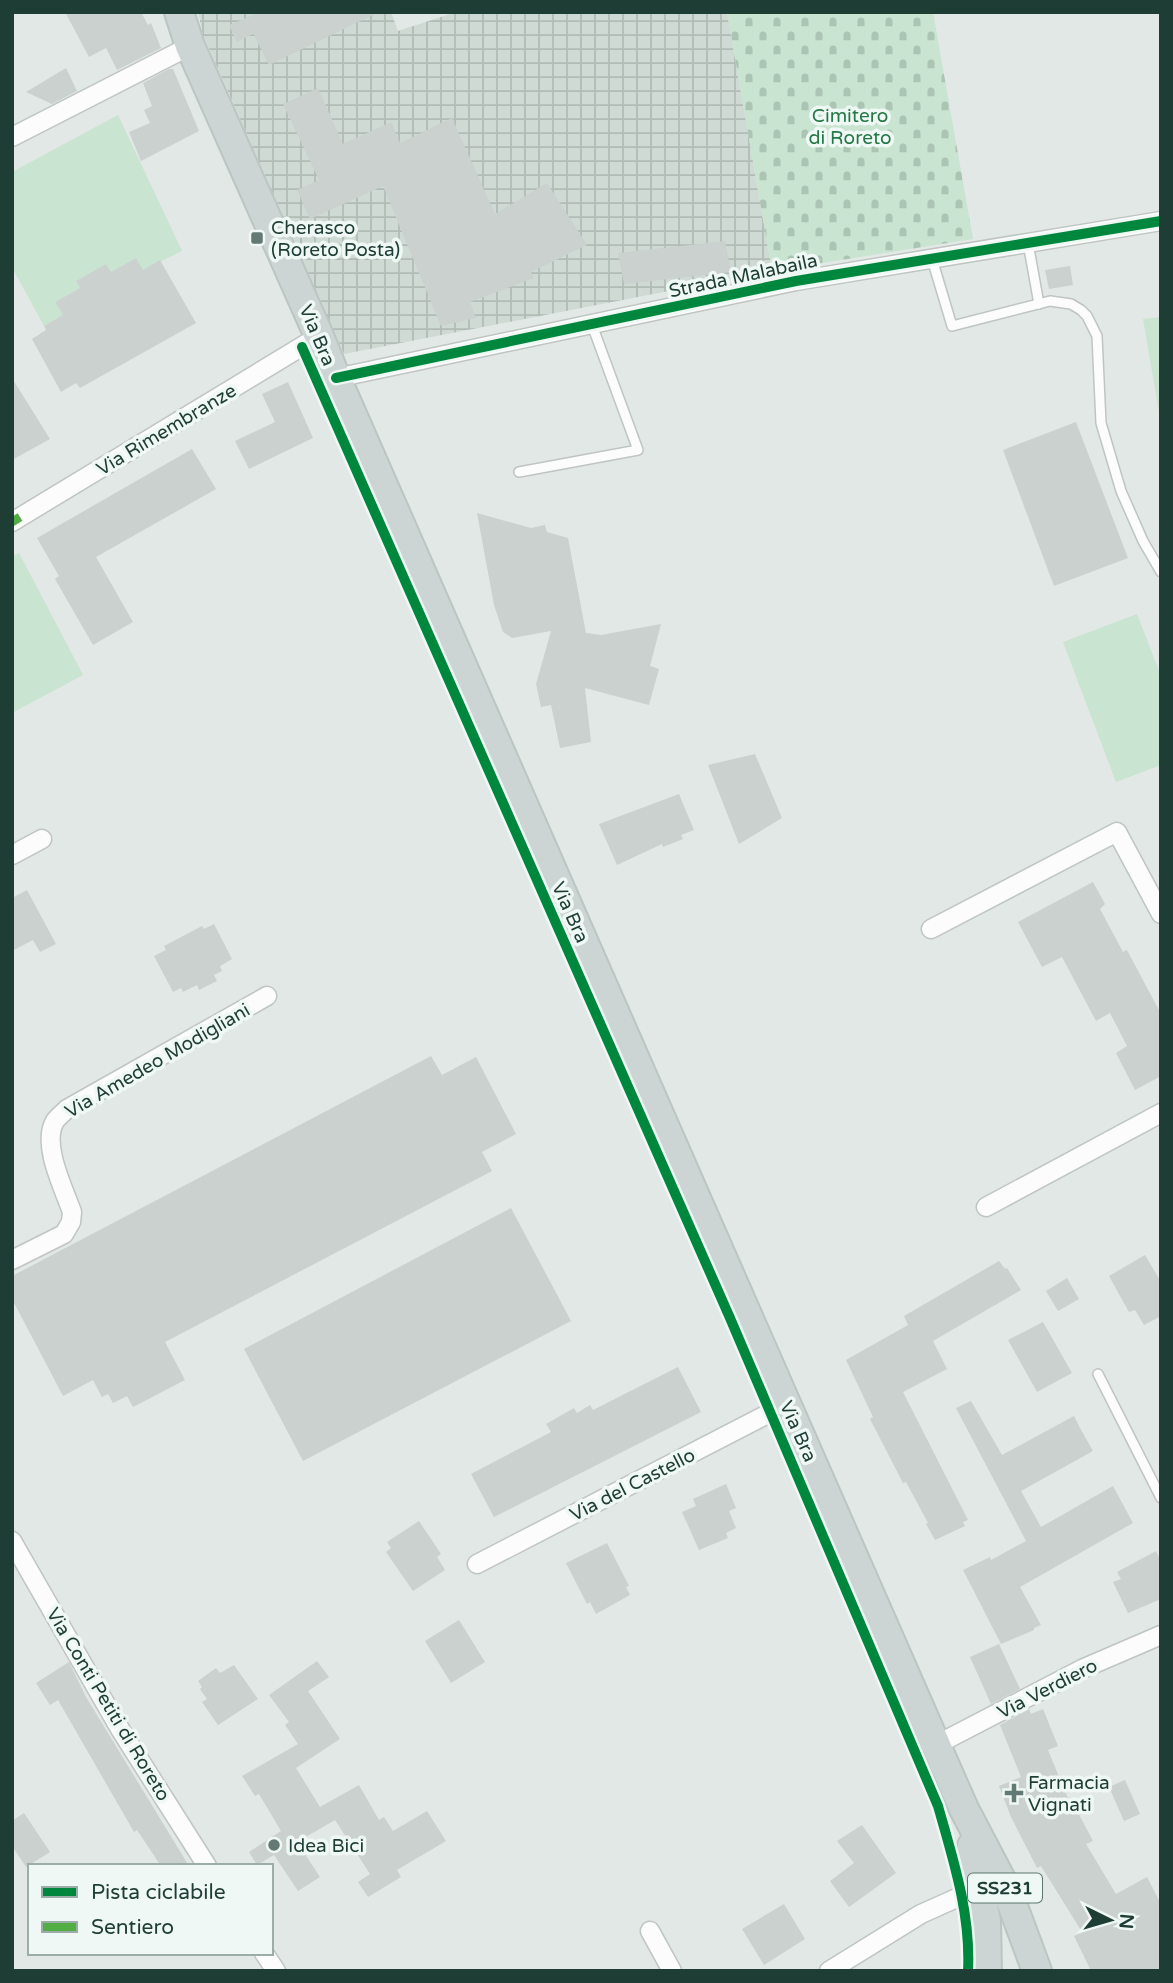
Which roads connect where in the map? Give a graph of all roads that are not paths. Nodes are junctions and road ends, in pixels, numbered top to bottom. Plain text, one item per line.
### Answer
1 (179, 13) edge
2 (190, 46) junction
3 (12, 137) edge
4 (1161, 221) edge
5 (1028, 243) junction
6 (932, 259) junction
7 (1039, 304) junction
8 (593, 325) junction
9 (319, 336) junction
10 (336, 378) junction
11 (519, 472) dead end
12 (16, 519) edge
13 (1161, 572) edge
14 (42, 839) dead end
15 (12, 856) edge
16 (1161, 914) edge
17 (931, 929) dead end
18 (267, 996) dead end
19 (1161, 1112) edge
20 (986, 1207) dead end
21 (12, 1260) edge
22 (1098, 1374) dead end
23 (787, 1404) junction
24 (1161, 1499) edge
25 (12, 1541) edge
26 (477, 1564) dead end
27 (1161, 1635) edge
28 (936, 1745) junction
29 (206, 1864) edge
30 (991, 1883) junction
31 (650, 1931) dead end
32 (265, 1955) edge
33 (276, 1971) edge
34 (672, 1971) edge
35 (829, 1971) edge
36 (987, 1971) edge
37 (1037, 1971) edge

1 - 2 main road, Via Bra / SS231
2 - 3 street
2 - 9 main road, Via Bra / SS231
4 - 5 street, Strada Malabaila
5 - 6 street, Strada Malabaila
5 - 7 lane
6 - 7 lane
6 - 8 street, Strada Malabaila
7 - 13 lane
8 - 10 street, Strada Malabaila
8 - 11 lane
9 - 10 main road, Via Bra / SS231
9 - 12 street, Via Rimembranze
10 - 23 main road, Via Bra / SS231
14 - 15 street
16 - 17 street
18 - 21 street, Via Amedeo Modigliani
19 - 20 street
22 - 24 lane
23 - 26 street, Via del Castello
23 - 28 main road, Via Bra / SS231
25 - 29 street, Via Conti Petiti di Roreto
27 - 28 street, Via Verdiero
28 - 30 main road, Via Bra / SS231
30 - 35 street
30 - 36 main road, Via Bra / SS231
30 - 37 main road, Via Bra / SS231
31 - 34 street
32 - 33 street

